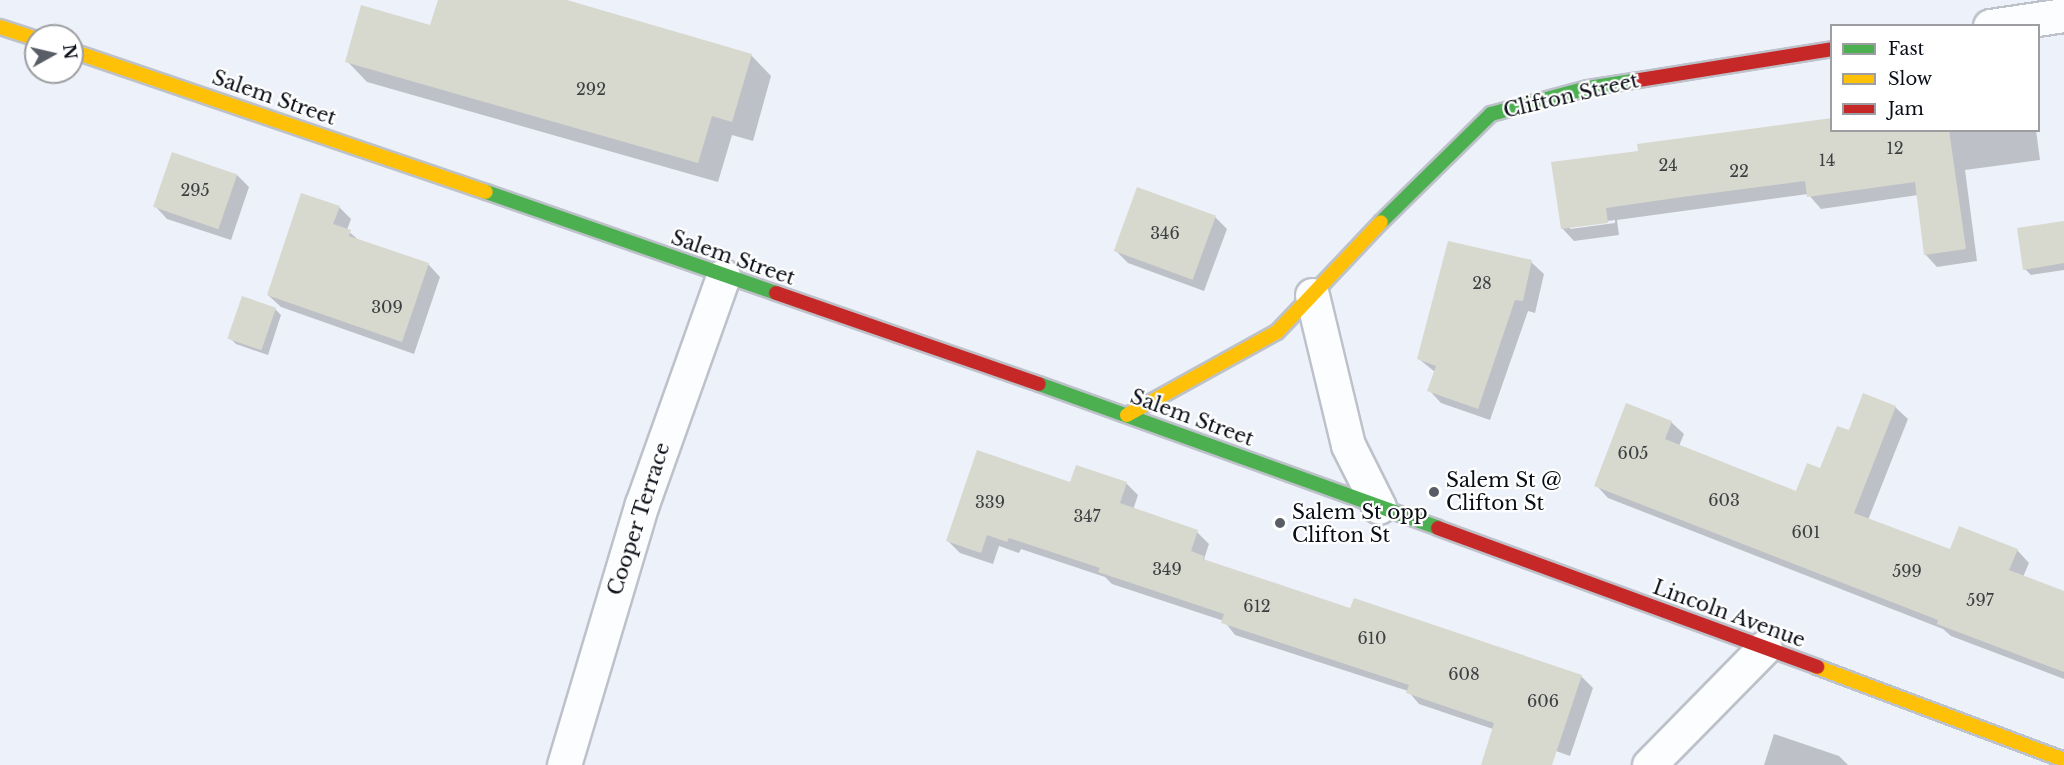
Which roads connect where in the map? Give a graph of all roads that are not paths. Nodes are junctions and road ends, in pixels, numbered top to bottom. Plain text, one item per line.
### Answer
1 (2064, 15) edge
2 (2003, 24) edge
3 (0, 27) edge
4 (24, 35) edge
5 (1830, 49) edge
6 (84, 55) edge
7 (723, 276) junction
8 (1312, 295) junction
9 (1127, 415) junction
10 (1379, 507) junction
11 (1765, 647) junction
12 (2064, 760) edge
13 (564, 765) edge
14 (1649, 765) edge

1 - 2 street
3 - 4 main road
5 - 8 main road, Clifton Street
6 - 7 main road, Salem Street
7 - 9 main road, Salem Street
7 - 13 street, Cooper Terrace
8 - 9 main road, Clifton Street
8 - 10 street
9 - 10 main road, Salem Street
10 - 11 main road, Lincoln Avenue
11 - 12 main road, Lincoln Avenue
11 - 14 street

